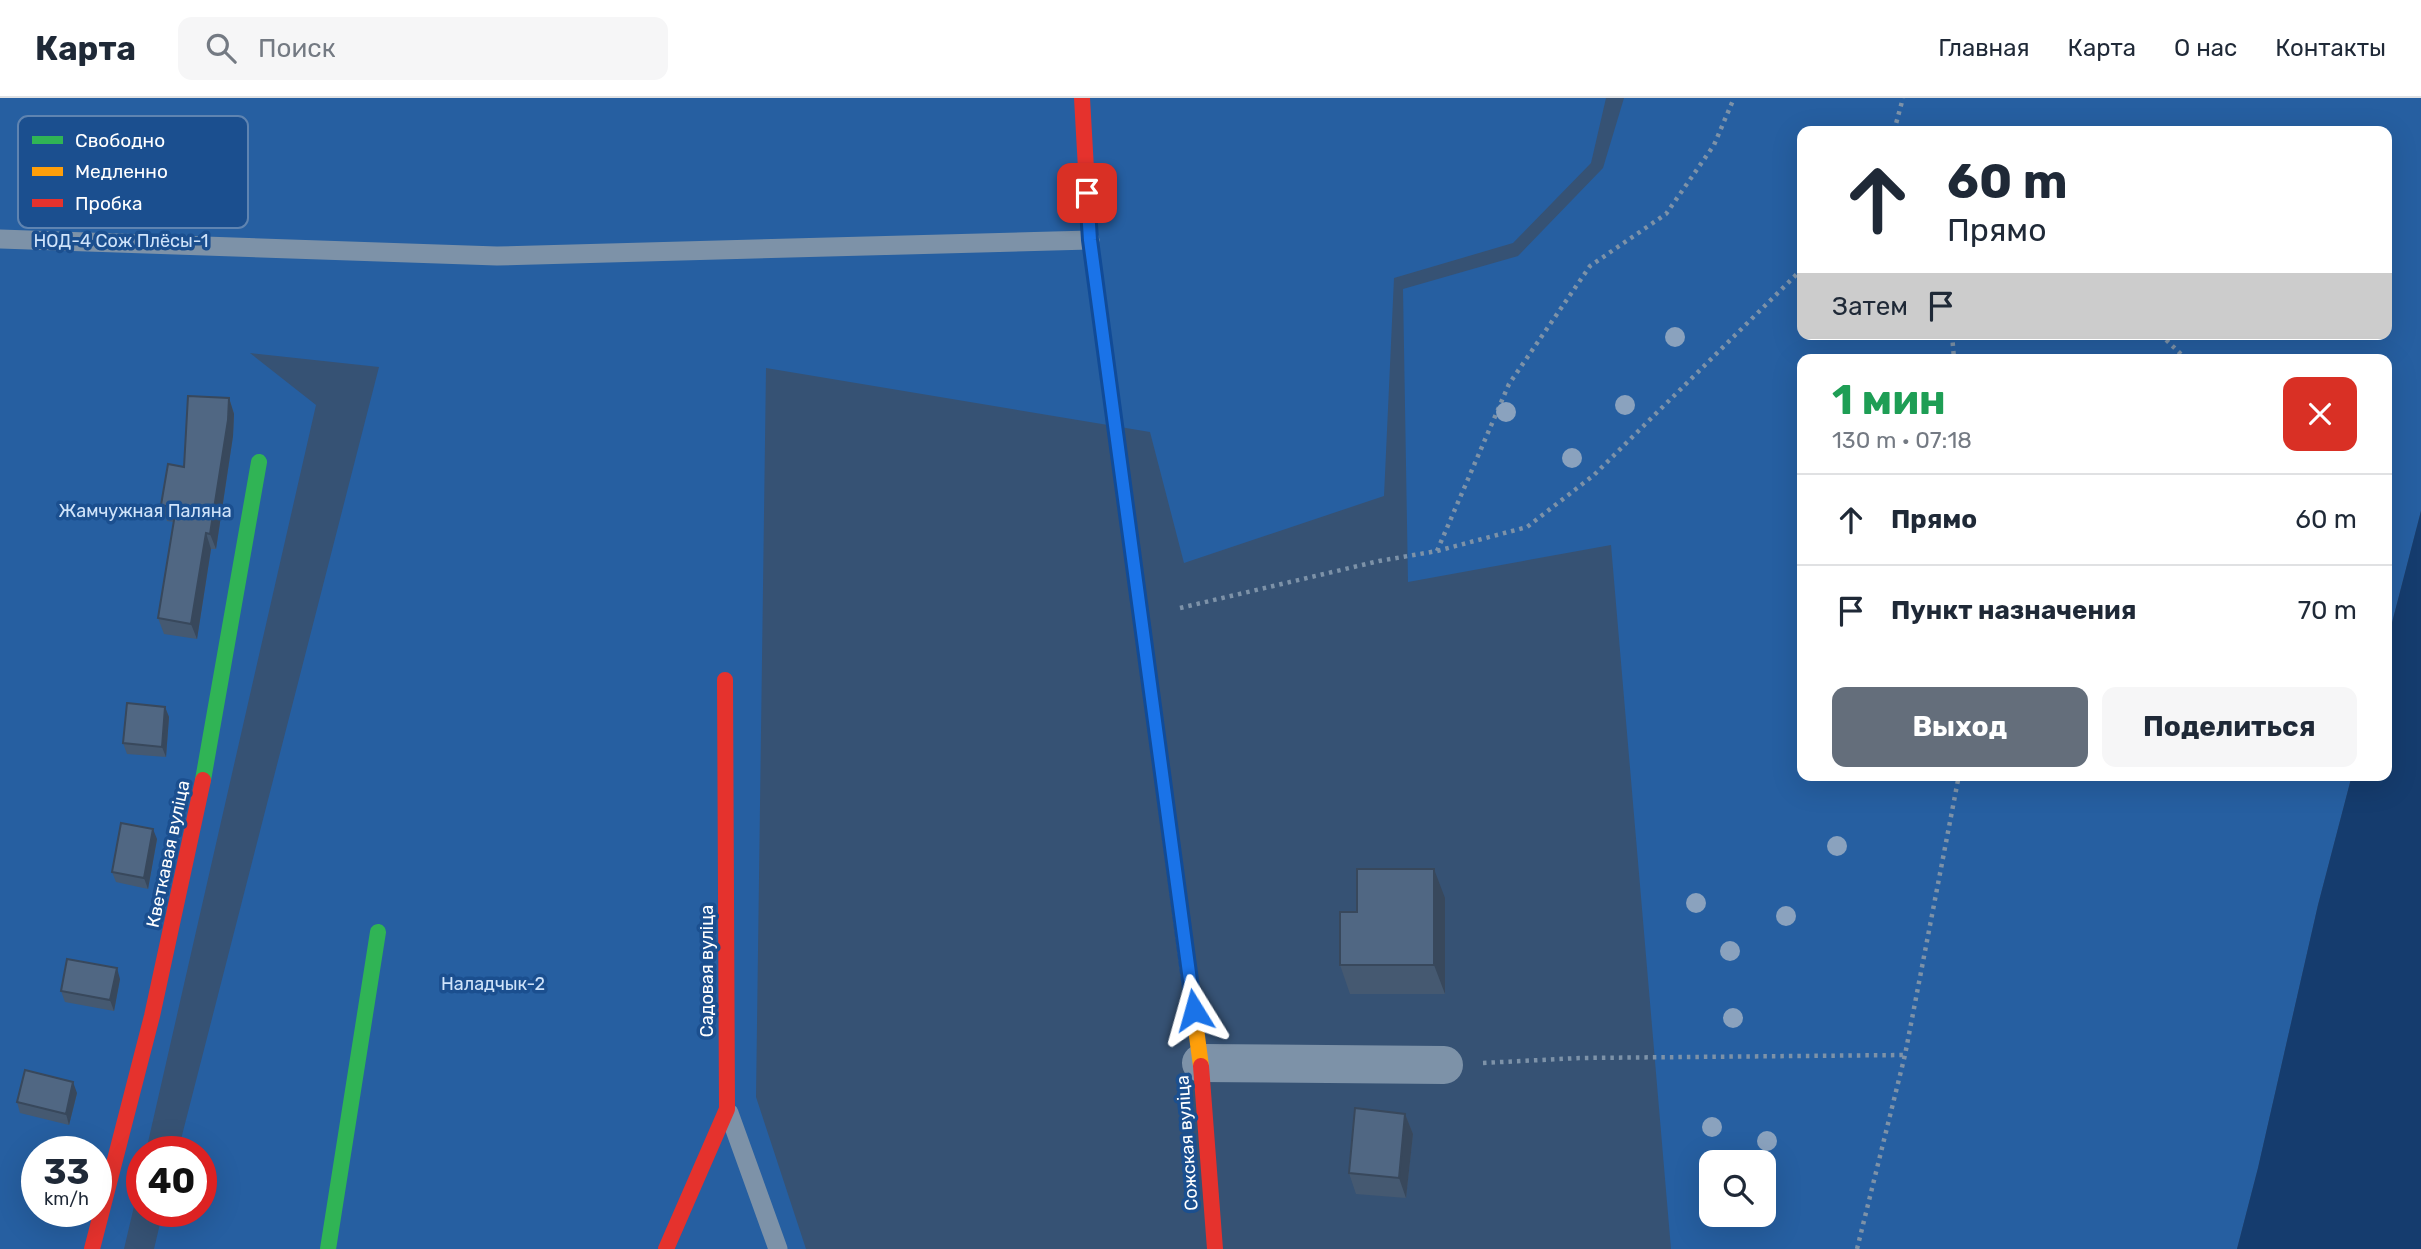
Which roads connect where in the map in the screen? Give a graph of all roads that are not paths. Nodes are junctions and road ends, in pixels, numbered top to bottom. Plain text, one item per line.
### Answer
1 (1082, 98) edge
2 (0, 239) edge
3 (1090, 240) junction
4 (259, 462) dead end
5 (725, 680) dead end
6 (378, 932) dead end
7 (1201, 1063) junction
8 (1444, 1065) road end
9 (727, 1109) junction
10 (92, 1249) edge
11 (328, 1249) edge
12 (666, 1249) edge
13 (778, 1249) edge
14 (1215, 1249) edge

1 - 3 street, Сожская вуліца
2 - 3 lane
3 - 7 street, Сожская вуліца
4 - 10 street, Кветкавая вуліца
5 - 9 street, Садовая вуліца
6 - 11 street
7 - 8 street
7 - 14 street, Сожская вуліца
9 - 12 street, Садовая вуліца
9 - 13 lane

